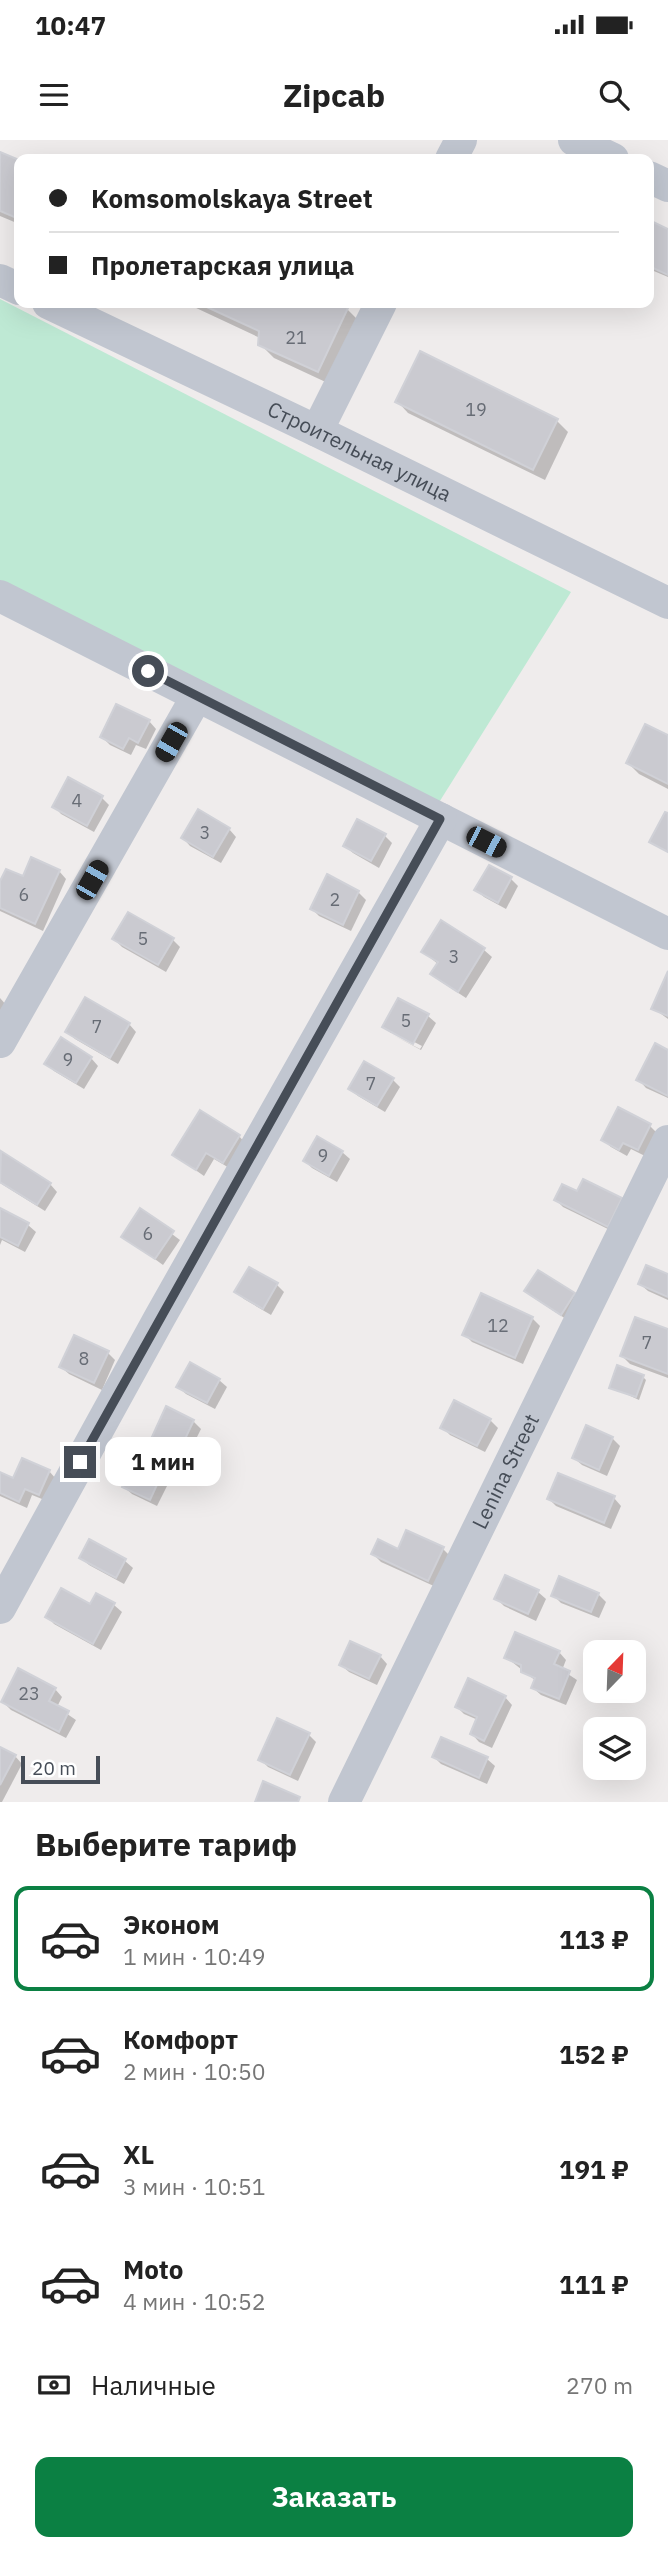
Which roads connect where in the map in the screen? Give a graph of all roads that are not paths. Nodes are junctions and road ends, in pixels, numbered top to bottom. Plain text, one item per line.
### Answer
1 (574, 140) edge
2 (603, 154) edge
3 (59, 308) edge
4 (378, 308) edge
5 (317, 431) junction
6 (0, 596) edge
7 (668, 603) edge
8 (197, 696) junction
9 (440, 819) junction
10 (668, 934) edge
11 (0, 1042) edge
12 (668, 1141) edge
13 (0, 1608) edge
14 (344, 1802) edge

1 - 2 street
3 - 5 street, Строительная улица
4 - 5 street
5 - 7 street, Строительная улица
6 - 8 street
8 - 9 street
8 - 11 street
9 - 10 street
9 - 13 street
12 - 14 street, Lenina Street

